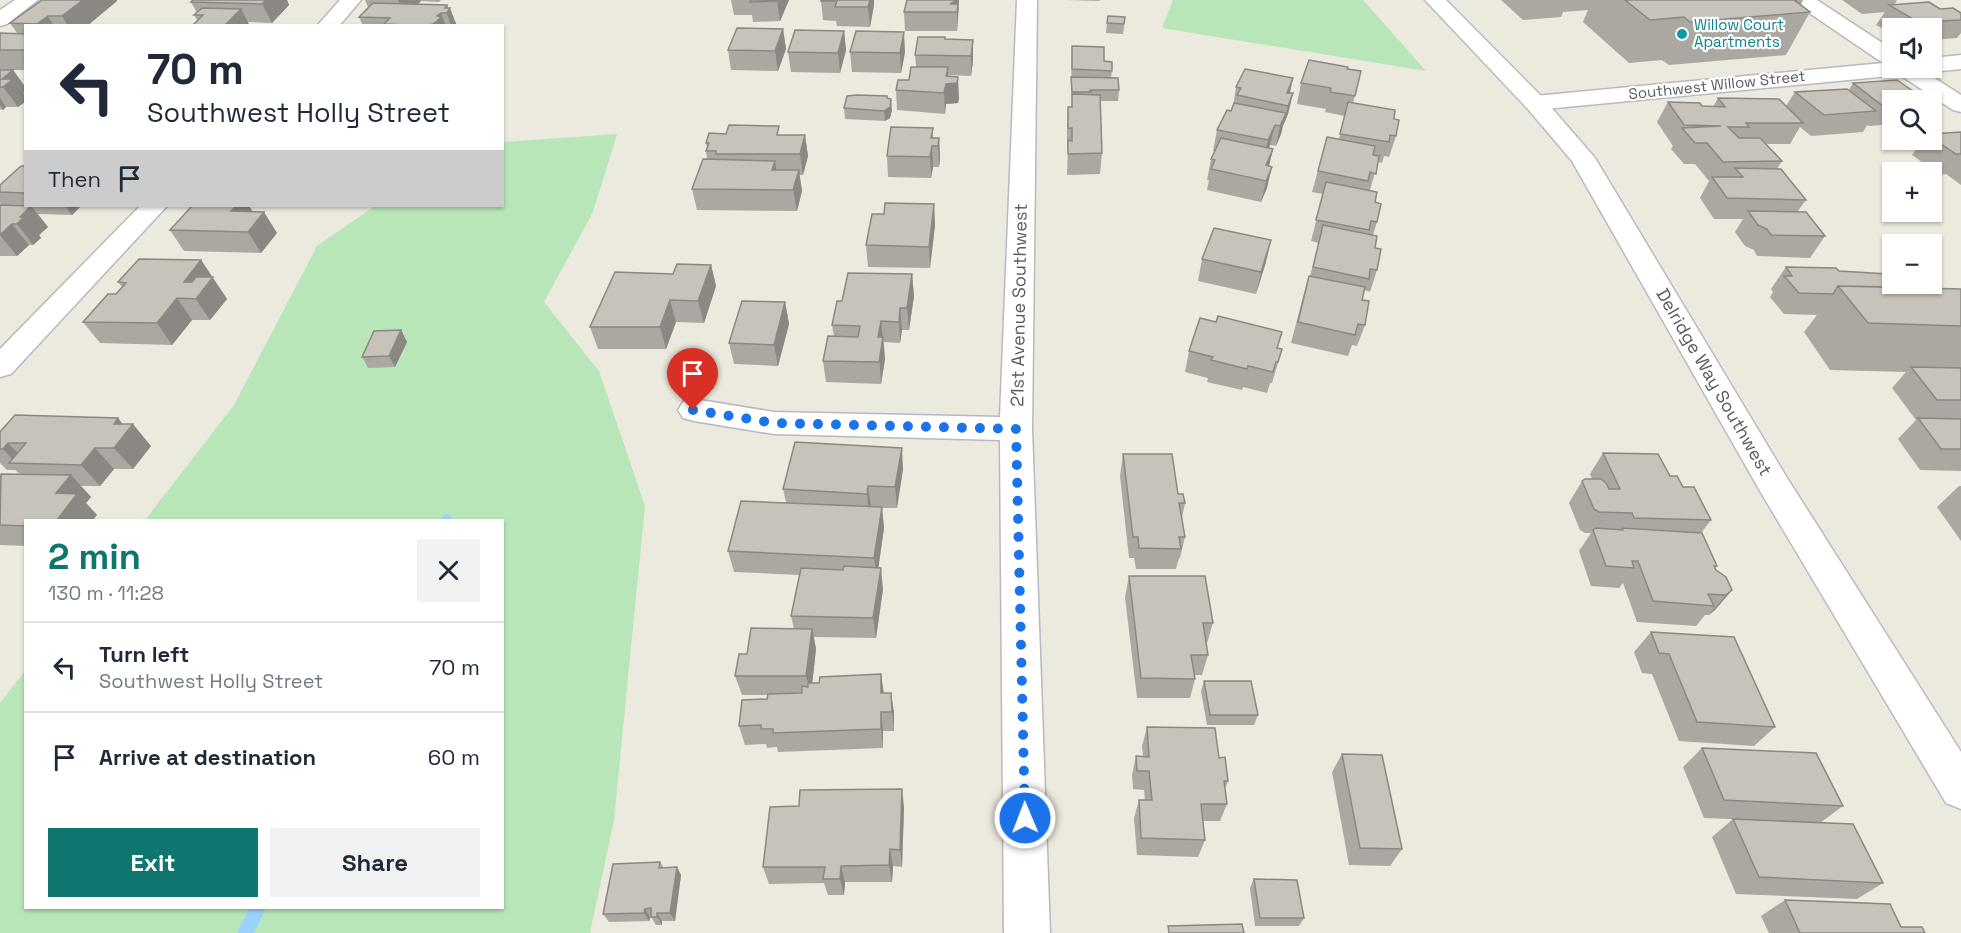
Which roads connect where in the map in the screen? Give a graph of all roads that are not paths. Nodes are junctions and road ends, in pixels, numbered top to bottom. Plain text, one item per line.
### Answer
1 (28, 0) edge
2 (351, 0) edge
3 (1027, 0) edge
4 (1435, 0) edge
5 (1803, 0) edge
6 (0, 20) edge
7 (329, 24) edge
8 (1882, 53) edge
9 (1961, 62) edge
10 (1942, 64) edge
11 (1882, 70) edge
12 (1920, 78) edge
13 (1535, 104) junction
14 (1961, 105) edge
15 (153, 207) edge
16 (0, 367) edge
17 (693, 410) dead end
18 (1016, 429) junction
19 (1961, 789) edge
20 (1027, 933) edge

1 - 6 street
2 - 7 street
3 - 18 street, 21st Avenue Southwest
4 - 13 street, Delridge Way Southwest
5 - 8 street
9 - 10 street
11 - 13 street, Southwest Willow Street
12 - 14 street
13 - 19 street, Delridge Way Southwest
15 - 16 street
17 - 18 street
18 - 20 street, 21st Avenue Southwest

